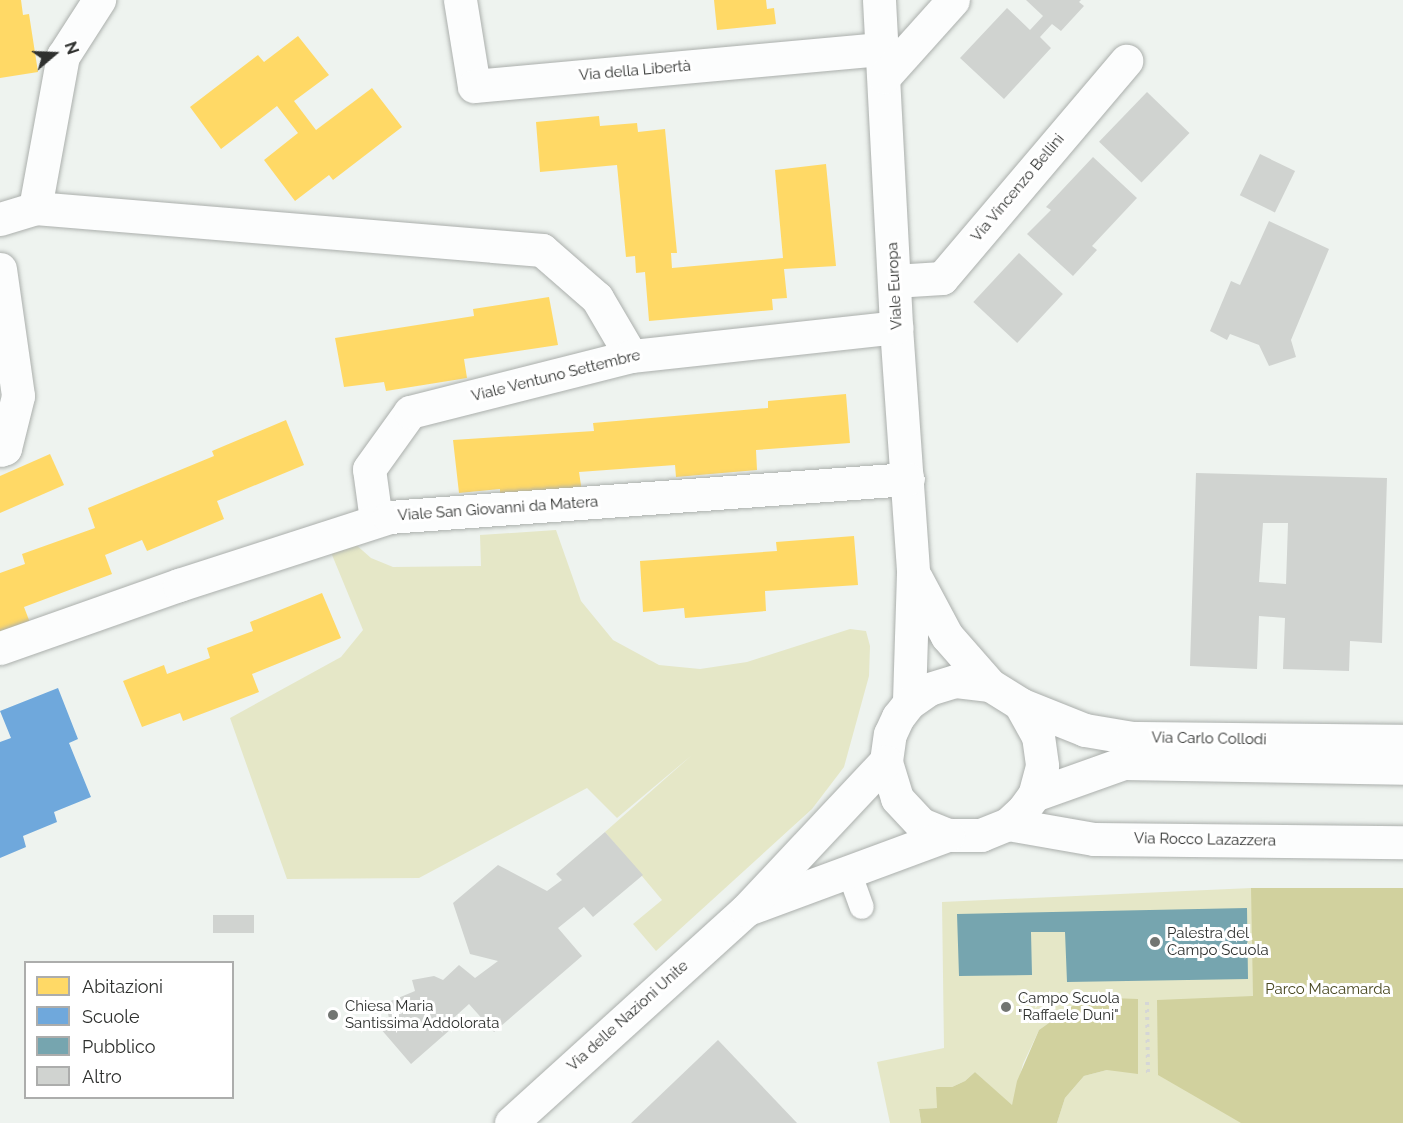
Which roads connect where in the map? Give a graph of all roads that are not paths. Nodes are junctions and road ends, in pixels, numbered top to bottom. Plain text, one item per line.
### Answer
1 (99, 0) edge
2 (460, 0) edge
3 (879, 0) edge
4 (953, 0) edge
5 (1126, 61) dead end
6 (884, 63) junction
7 (35, 208) junction
8 (0, 219) edge
9 (0, 269) edge
10 (894, 281) junction
11 (896, 327) junction
12 (631, 356) junction
13 (0, 450) edge
14 (908, 479) junction
15 (376, 520) junction
16 (913, 573) junction
17 (0, 648) edge
18 (990, 685) junction
19 (909, 703) junction
20 (1020, 704) junction
21 (1403, 741) edge
22 (886, 761) junction
23 (1403, 768) edge
24 (1034, 795) junction
25 (1008, 824) junction
26 (948, 835) junction
27 (1403, 842) edge
28 (849, 872) junction
29 (862, 907) dead end
30 (746, 910) junction
31 (511, 1123) edge

1 - 7 street
2 - 6 street, Via della Libertà
3 - 6 street, Viale Europa
4 - 6 street
5 - 10 street, Via Vincenzo Bellini
6 - 10 street, Viale Europa
7 - 8 street
7 - 12 street
9 - 13 street
10 - 11 street, Viale Europa
11 - 12 street, Viale Ventuno Settembre
11 - 14 street, Viale Europa
12 - 15 street, Viale Ventuno Settembre
14 - 15 street, Viale San Giovanni da Matera
14 - 16 street, Viale Europa
15 - 17 street, Viale San Giovanni da Matera
16 - 18 street
16 - 19 street, Viale Europa
18 - 19 street
18 - 20 street
19 - 22 street
20 - 21 street, Via Carlo Collodi
20 - 24 street
22 - 26 street
22 - 30 street, Via delle Nazioni Unite
23 - 24 street, Via Carlo Collodi
24 - 25 street
25 - 26 street
25 - 27 street, Via Rocco Lazazzera
26 - 28 street
28 - 29 lane
28 - 30 street
30 - 31 street, Via delle Nazioni Unite

